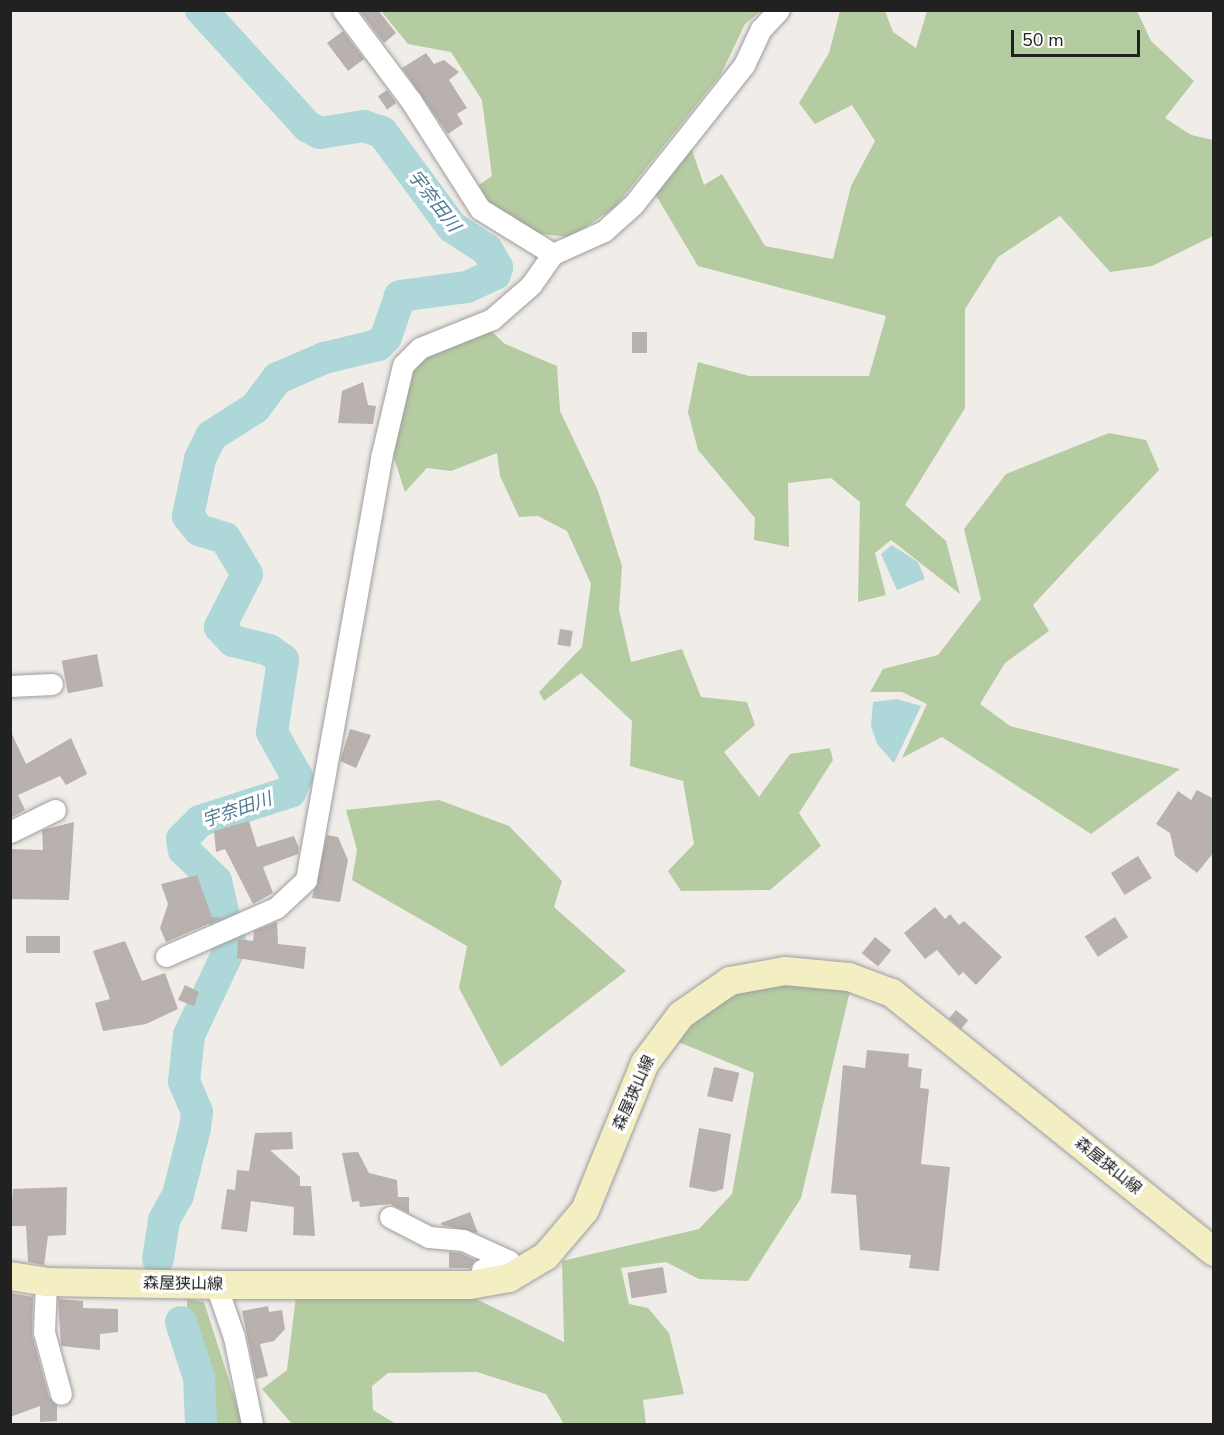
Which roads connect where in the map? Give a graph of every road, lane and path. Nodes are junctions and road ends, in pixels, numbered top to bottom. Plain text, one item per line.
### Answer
1 (343, 10) edge
2 (779, 10) edge
3 (553, 254) junction
4 (52, 684) dead end
5 (10, 686) edge
6 (55, 810) dead end
7 (10, 832) edge
8 (166, 956) dead end
9 (390, 1217) dead end
10 (1214, 1252) edge
11 (10, 1276) edge
12 (46, 1282) junction
13 (483, 1284) junction
14 (216, 1285) junction
15 (61, 1394) dead end
16 (252, 1425) edge

1 - 3 street
2 - 3 street
3 - 8 street
4 - 5 street
6 - 7 street
9 - 13 street
10 - 13 main road, 森屋狭山線
11 - 12 main road, 森屋狭山線
12 - 14 main road, 森屋狭山線
12 - 15 street
13 - 14 main road, 森屋狭山線
14 - 16 street

